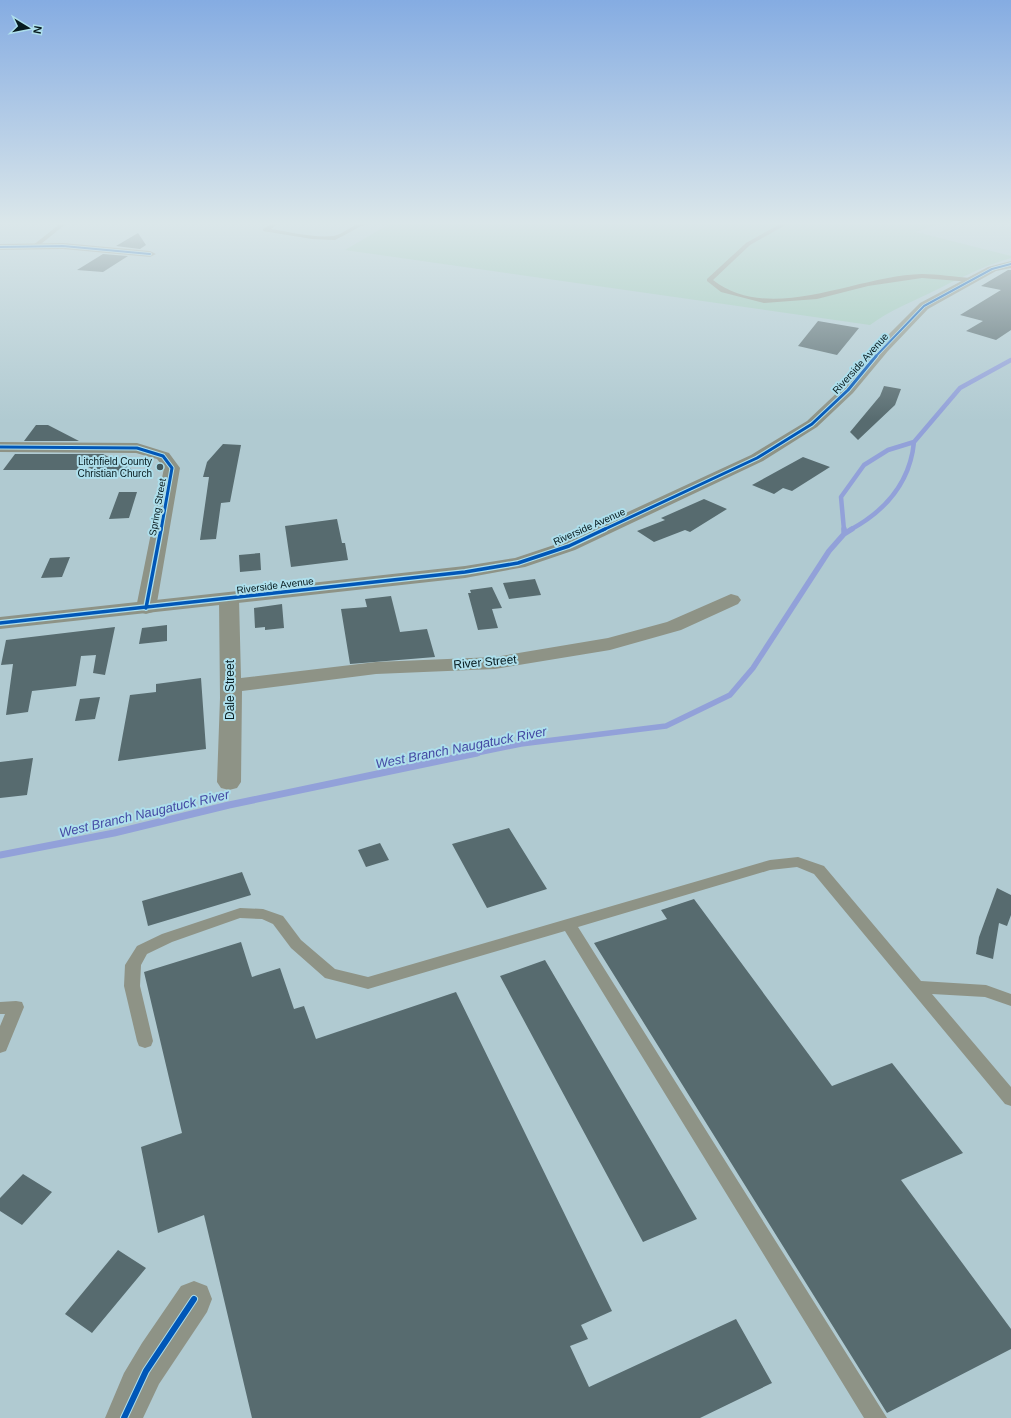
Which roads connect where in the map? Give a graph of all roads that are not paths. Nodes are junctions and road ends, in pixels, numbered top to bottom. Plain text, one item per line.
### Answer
1 (721, 289) edge
2 (848, 289) edge
3 (955, 289) edge
4 (0, 448) edge
5 (229, 599) junction
6 (731, 600) dead end
7 (146, 608) junction
8 (0, 623) edge
9 (231, 686) junction
10 (229, 782) dead end
11 (568, 924) junction
12 (917, 987) junction
13 (1011, 1000) edge
14 (0, 1008) edge
15 (145, 1041) dead end
16 (0, 1046) edge
17 (1011, 1099) edge
18 (194, 1299) dead end
19 (124, 1418) edge
20 (876, 1418) edge

1 - 2 lane
3 - 5 street, Riverside Avenue
4 - 7 street, Spring Street
5 - 7 street, Riverside Avenue
5 - 9 street, Dale Street
6 - 9 street, River Street
7 - 8 street, Riverside Avenue
9 - 10 street, Dale Street
11 - 12 lane
11 - 15 lane
11 - 20 lane
12 - 13 lane
12 - 17 lane
14 - 16 lane
18 - 19 street

